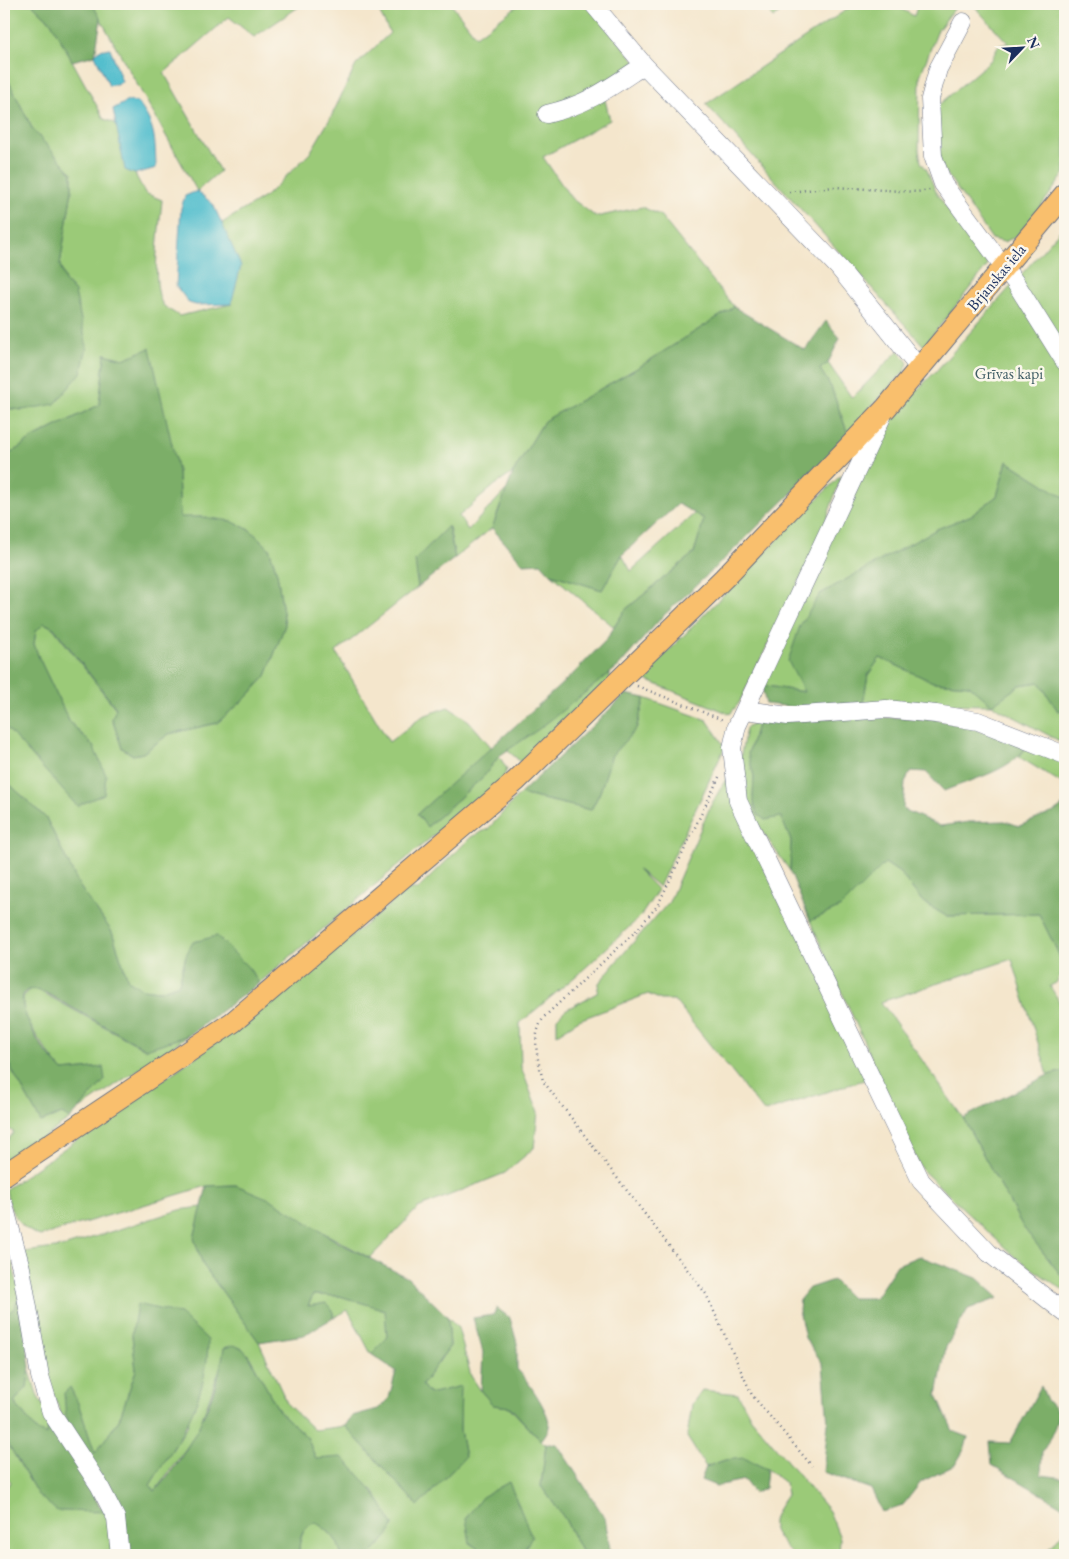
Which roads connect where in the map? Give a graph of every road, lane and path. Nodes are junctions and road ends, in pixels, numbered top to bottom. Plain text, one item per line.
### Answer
1 (593, 4) edge
2 (963, 22) dead end
3 (644, 65) junction
4 (547, 114) dead end
5 (942, 184) junction
6 (764, 189) junction
7 (1065, 194) edge
8 (1003, 268) junction
9 (1065, 362) edge
10 (923, 364) junction
11 (886, 408) junction
12 (622, 680) junction
13 (746, 710) junction
14 (737, 726) junction
15 (1065, 755) edge
16 (719, 775) dead end
17 (4, 1175) edge
18 (4, 1204) edge
19 (1065, 1313) edge
20 (812, 1466) dead end
21 (120, 1555) edge

1 - 3 street
2 - 5 street
3 - 4 street
3 - 6 street
5 - 6 path
5 - 8 street
6 - 10 street
7 - 8 main road, Brjanskas iela
8 - 9 street
8 - 10 main road, Brjanskas iela
10 - 11 main road, Brjanskas iela
11 - 12 main road, Brjanskas iela
11 - 13 street
12 - 14 path
12 - 17 main road, Brjanskas iela
13 - 14 street
13 - 15 street
14 - 19 street
16 - 20 path
18 - 21 street

